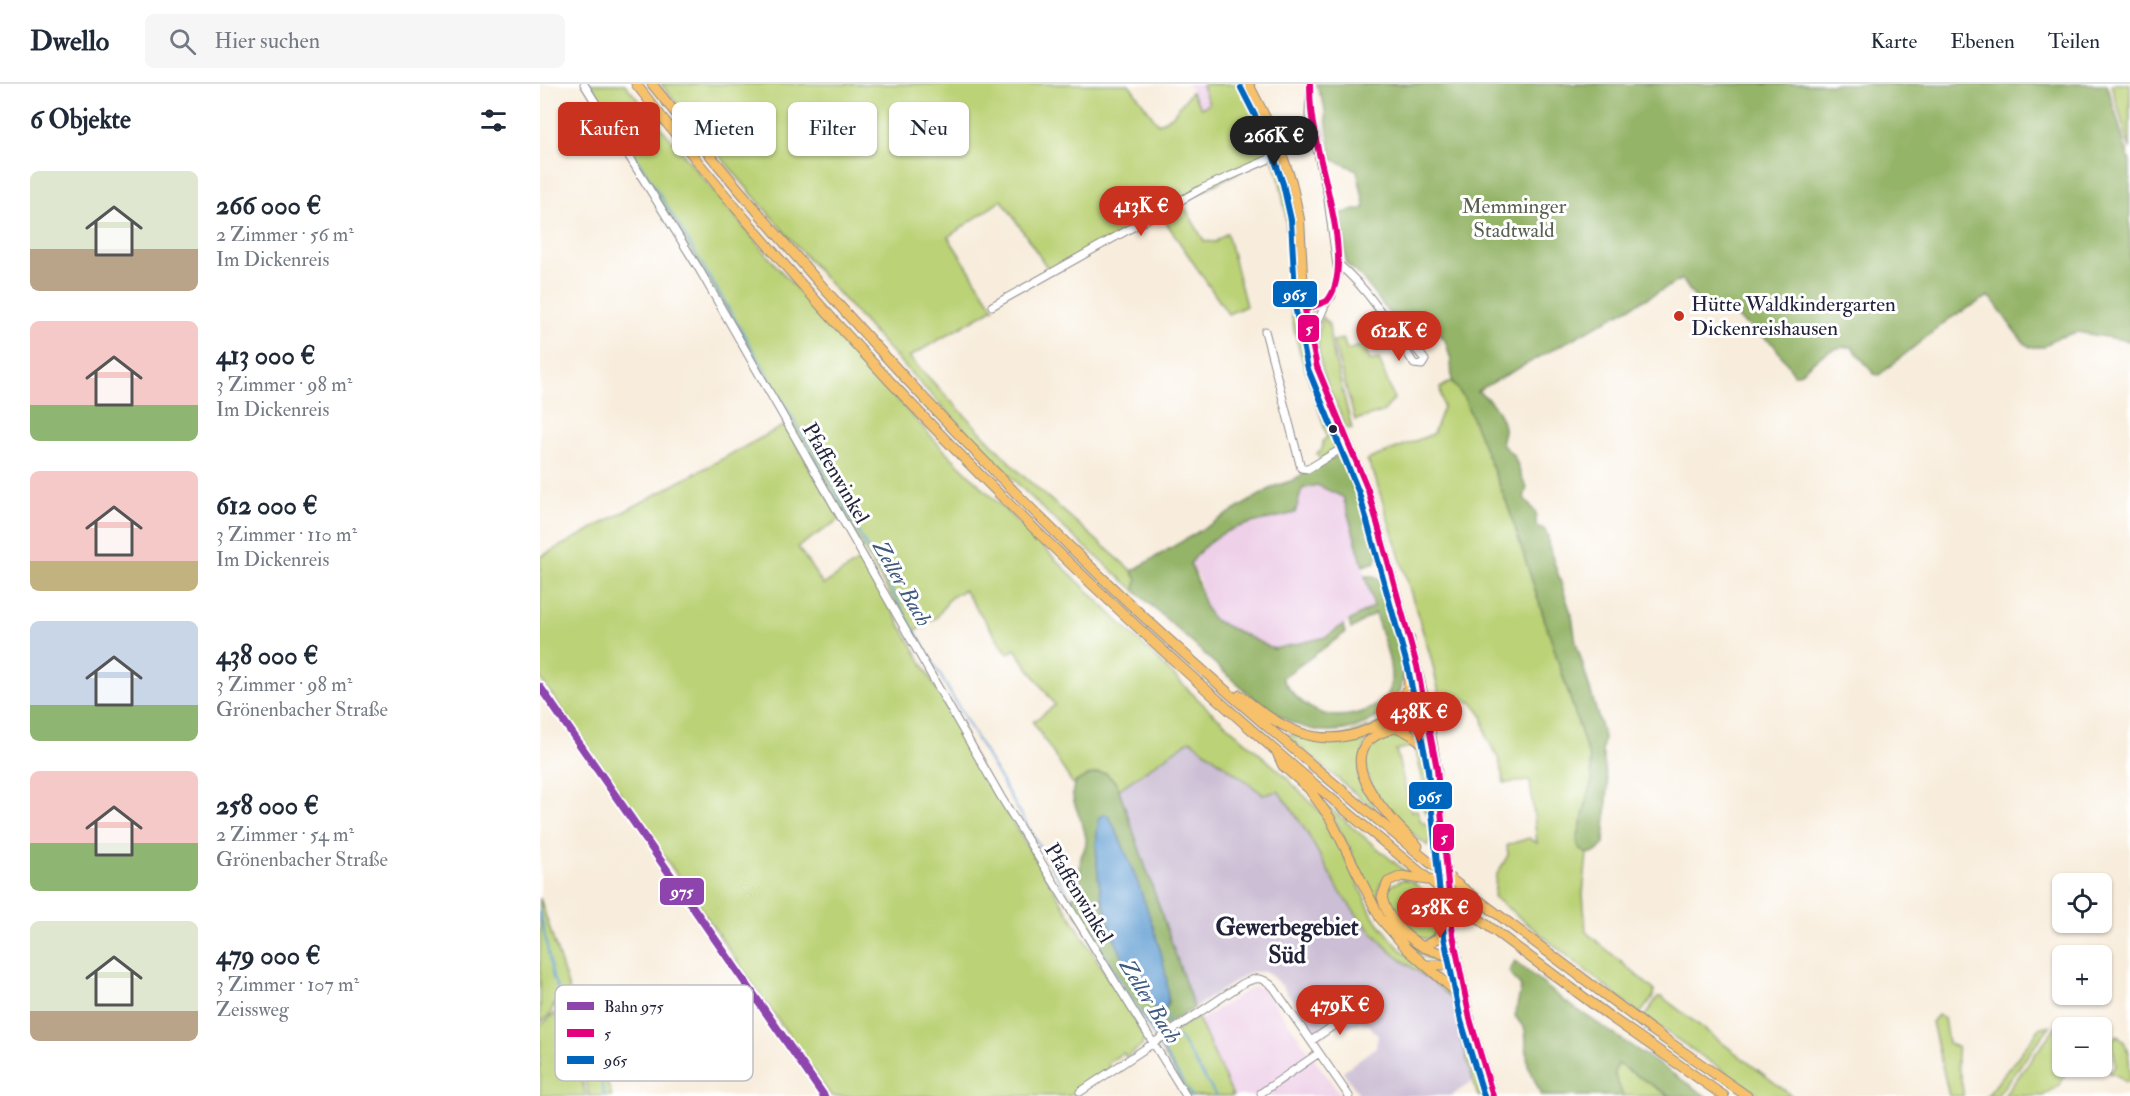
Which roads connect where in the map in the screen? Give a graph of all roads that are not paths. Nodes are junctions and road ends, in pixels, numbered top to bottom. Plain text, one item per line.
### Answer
1 (584, 84) edge
2 (636, 84) edge
3 (652, 84) edge
4 (1249, 84) edge
5 (1310, 84) edge
6 (1282, 153) junction
7 (1337, 263) junction
8 (1326, 303) junction
9 (992, 306) dead end
10 (1305, 310) junction
11 (1264, 331) dead end
12 (1396, 333) junction
13 (1310, 340) junction
14 (1349, 444) junction
15 (1410, 639) junction
16 (1226, 692) junction
17 (1394, 714) junction
18 (1428, 714) junction
19 (1398, 728) junction
20 (1277, 752) junction
21 (1437, 769) junction
22 (1429, 862) junction
23 (1431, 881) junction
24 (1449, 914) junction
25 (1423, 947) junction
26 (1457, 959) junction
27 (1427, 965) junction
28 (1355, 1011) dead end
29 (1470, 1019) junction
30 (1155, 1040) junction
31 (1311, 1041) junction
32 (1319, 1053) junction
33 (1080, 1092) dead end
34 (1262, 1093) dead end
35 (1186, 1096) edge
36 (1349, 1096) edge
37 (1493, 1096) edge
38 (1724, 1096) edge
39 (1747, 1096) edge

1 - 30 street, Pfaffenwinkel
2 - 20 highway
3 - 16 highway
4 - 6 main road
5 - 7 street
6 - 9 street
6 - 10 main road
7 - 8 street
7 - 12 street
8 - 10 main road
8 - 13 street
10 - 13 main road
11 - 14 street
12 - 12 street
13 - 14 main road
14 - 15 main road
15 - 17 highway
15 - 18 main road
16 - 17 highway
16 - 22 highway
17 - 18 highway
18 - 19 highway
18 - 21 main road
19 - 21 highway
19 - 22 highway
20 - 23 highway
20 - 27 highway
21 - 24 main road
22 - 39 highway, bridge
23 - 25 highway
23 - 38 highway, bridge
24 - 25 highway
24 - 26 main road
25 - 26 highway
26 - 27 highway
26 - 29 main road
27 - 29 highway
28 - 31 street
29 - 37 main road
30 - 31 street
30 - 33 street
30 - 35 street, Pfaffenwinkel
31 - 32 street
32 - 34 street
32 - 36 street

